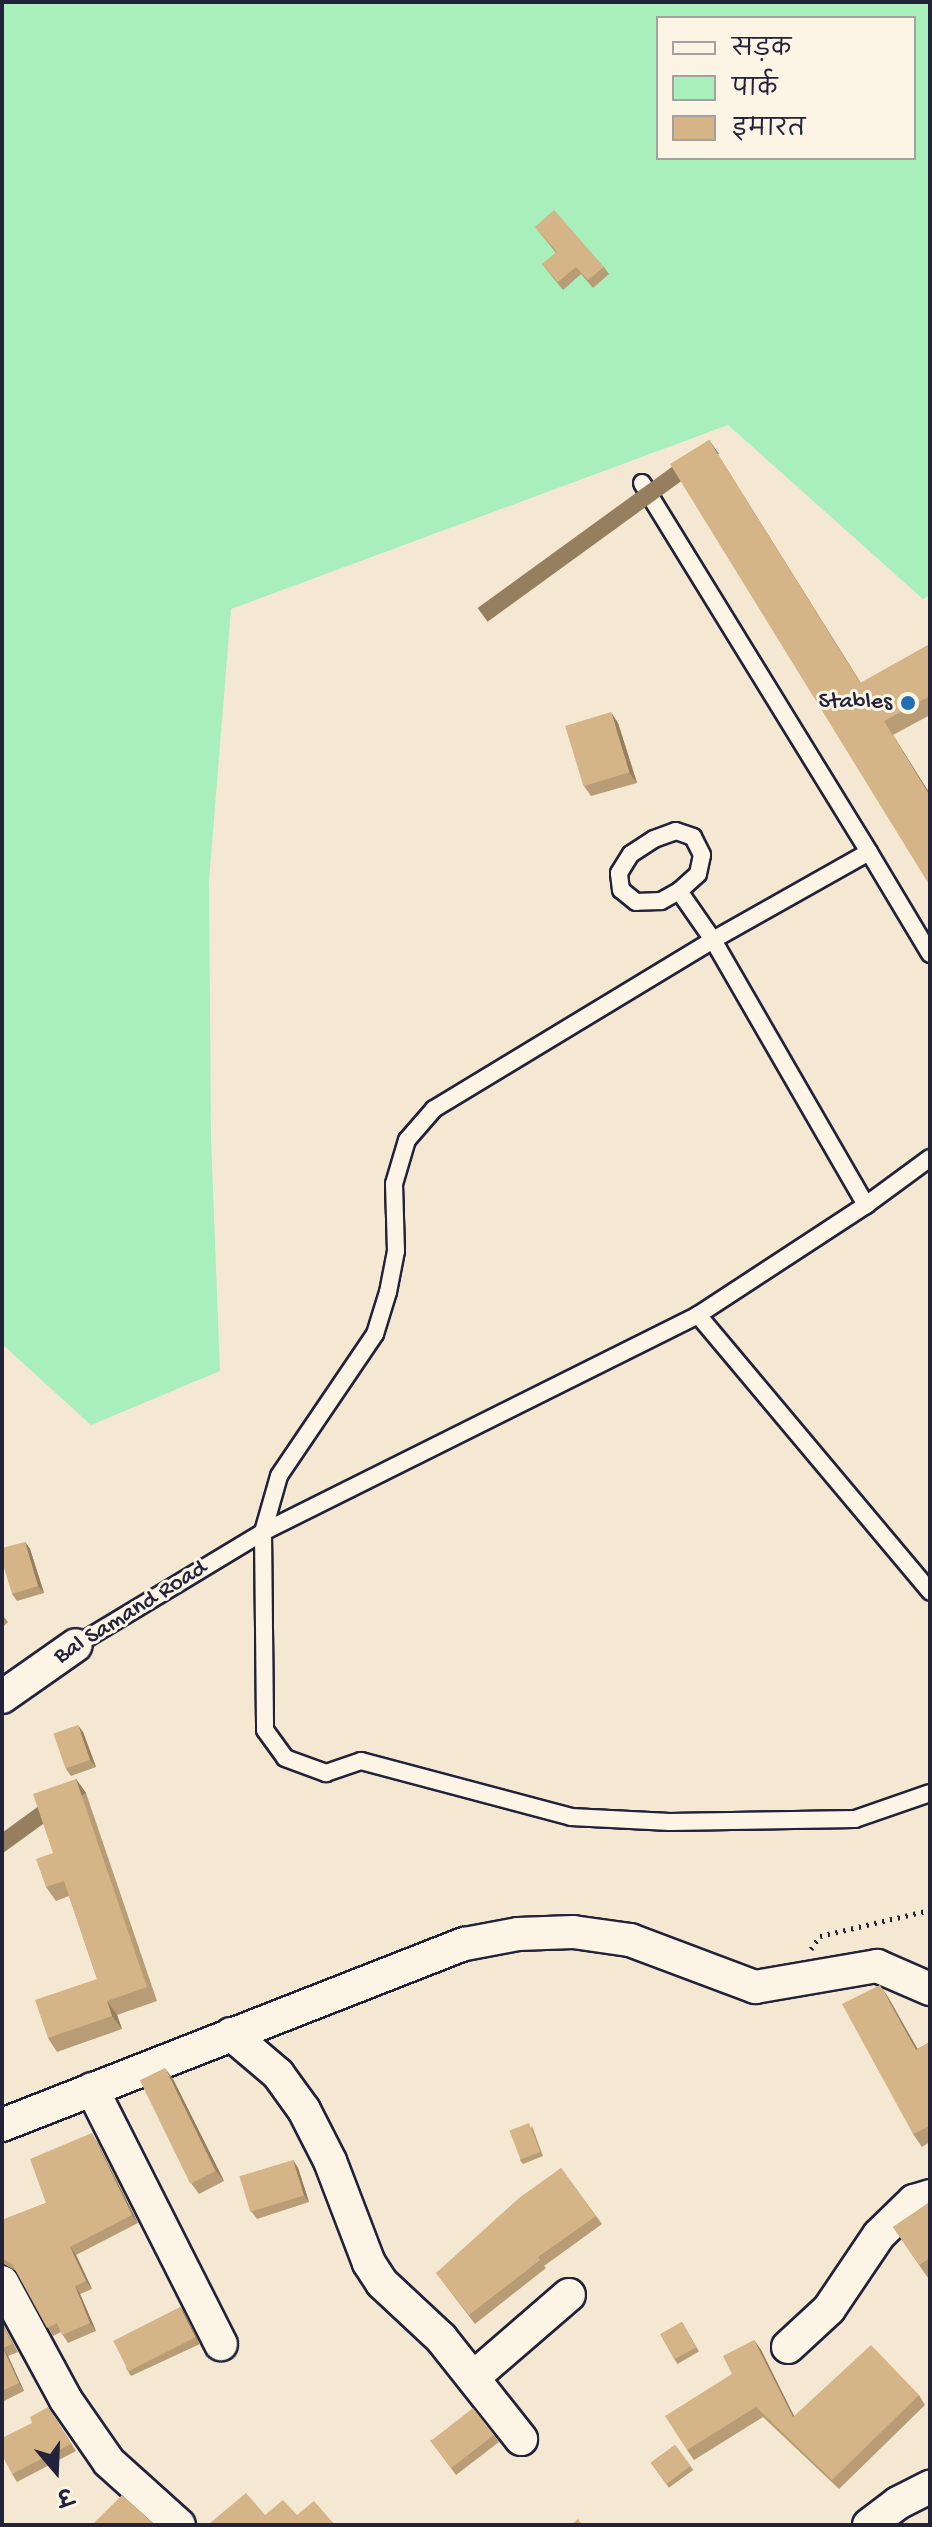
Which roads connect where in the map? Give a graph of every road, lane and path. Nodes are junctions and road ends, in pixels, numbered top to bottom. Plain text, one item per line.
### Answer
1 (642, 483) dead end
2 (869, 852) junction
3 (679, 891) junction
4 (713, 940) junction
5 (930, 954) edge
6 (930, 1158) edge
7 (866, 1205) junction
8 (698, 1315) junction
9 (263, 1532) junction
10 (930, 1591) edge
11 (76, 1645) joint
12 (2, 1697) edge
13 (930, 1793) edge
14 (930, 1910) edge
15 (787, 1983) junction
16 (930, 1989) edge
17 (231, 2034) junction
18 (92, 2089) junction
19 (2, 2125) edge
20 (930, 2196) edge
21 (2, 2282) edge
22 (569, 2295) dead end
23 (221, 2344) dead end
24 (788, 2347) dead end
25 (475, 2376) junction
26 (521, 2439) dead end
27 (930, 2487) edge
28 (179, 2525) edge
29 (869, 2525) edge

1 - 2 lane
2 - 4 lane
2 - 5 lane
3 - 3 lane
3 - 4 lane
4 - 7 lane
4 - 9 lane
6 - 7 lane, Bal Samand Road
7 - 8 lane, Bal Samand Road
8 - 9 lane, Bal Samand Road
8 - 10 lane
9 - 11 lane, Bal Samand Road
9 - 13 lane
11 - 12 street, Bal Samand Road
14 - 15 path
15 - 16 street
15 - 17 street
17 - 18 street
17 - 25 street
18 - 19 street
18 - 23 street
20 - 24 street
21 - 28 street
22 - 25 street
25 - 26 street
27 - 29 street

